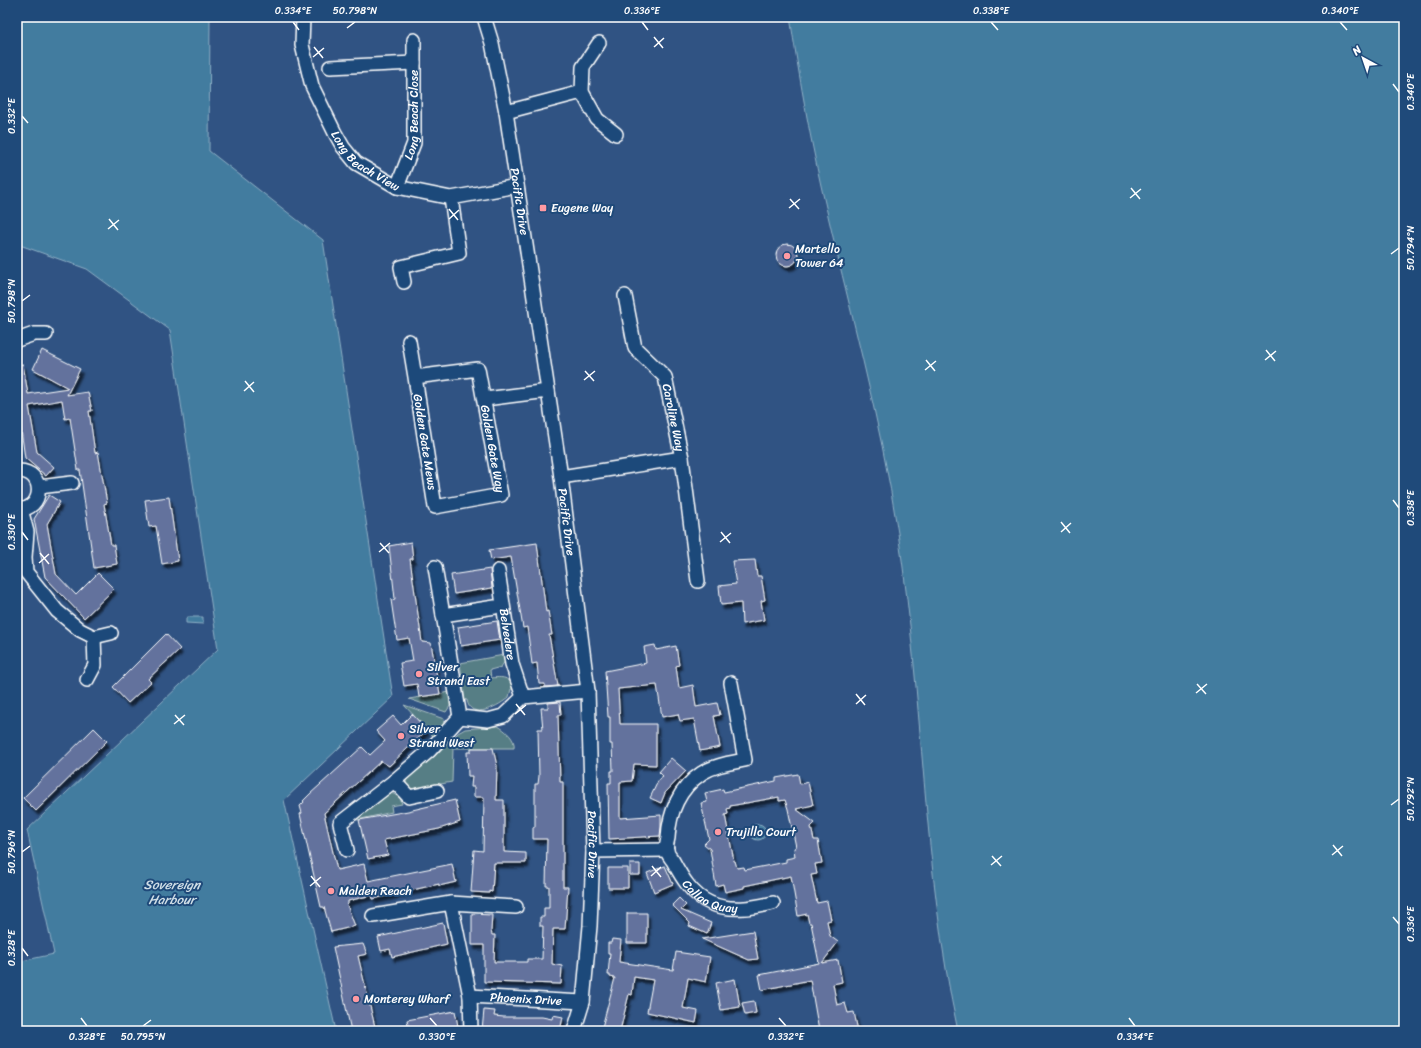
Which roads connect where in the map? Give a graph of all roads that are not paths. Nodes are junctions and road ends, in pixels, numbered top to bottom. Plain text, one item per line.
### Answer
1 (303, 17) edge
2 (484, 17) edge
3 (414, 40) dead end
4 (599, 43) dead end
5 (414, 63) junction
6 (330, 67) dead end
7 (582, 92) junction
8 (506, 112) junction
9 (616, 134) dead end
10 (518, 186) junction
11 (397, 187) junction
12 (451, 198) junction
13 (404, 282) dead end
14 (625, 296) dead end
15 (46, 334) dead end
16 (17, 340) edge
17 (409, 341) dead end
18 (415, 377) junction
19 (548, 391) junction
20 (485, 399) junction
21 (682, 458) junction
22 (17, 468) edge
23 (561, 477) junction
24 (72, 483) dead end
25 (39, 487) junction
26 (435, 507) joint
27 (19, 509) edge
28 (435, 567) dead end
29 (498, 571) dead end
30 (698, 581) dead end
31 (495, 607) dead end
32 (443, 615) junction
33 (111, 633) dead end
34 (94, 637) junction
35 (87, 680) dead end
36 (732, 683) dead end
37 (588, 690) junction
38 (523, 697) junction
39 (460, 717) junction
40 (394, 781) junction
41 (436, 791) dead end
42 (347, 850) dead end
43 (667, 850) junction
44 (593, 851) junction
45 (451, 903) junction
46 (773, 903) dead end
47 (516, 907) dead end
48 (373, 916) dead end
49 (470, 996) junction
50 (583, 1002) junction
51 (471, 1031) edge
52 (574, 1031) edge

1 - 11 street, Long Beach View
2 - 8 street, Pacific Drive
3 - 5 street, Long Beach Close
4 - 7 street
5 - 6 street
5 - 11 street, Long Beach Close
7 - 8 street
7 - 9 street
8 - 10 street, Pacific Drive
10 - 12 street, Long Beach View
10 - 19 street, Pacific Drive
11 - 12 street, Long Beach View
12 - 13 street
14 - 21 street, Caroline Way
15 - 16 street
17 - 18 street, Golden Gate Mews
18 - 20 street, Golden Gate Mews
18 - 26 street, Golden Gate Mews
19 - 20 street, Golden Gate Way
19 - 23 street, Pacific Drive
20 - 26 street, Golden Gate Way
21 - 23 street, Caroline Way
21 - 30 street, Caroline Way
22 - 25 street
23 - 37 street, Pacific Drive
24 - 25 street
25 - 27 street
27 - 34 street
28 - 32 street
29 - 38 street, Belvedere
31 - 32 street
32 - 39 street
33 - 34 street
34 - 35 street
36 - 43 street
37 - 38 street
37 - 44 street, Pacific Drive
38 - 39 street
39 - 40 street
40 - 41 street
40 - 42 street
43 - 44 street
43 - 46 street, Callao Quay
44 - 50 street, Pacific Drive
45 - 47 street
45 - 48 street
45 - 49 street
49 - 50 street, Phoenix Drive
49 - 51 street
50 - 52 street, Pacific Drive

